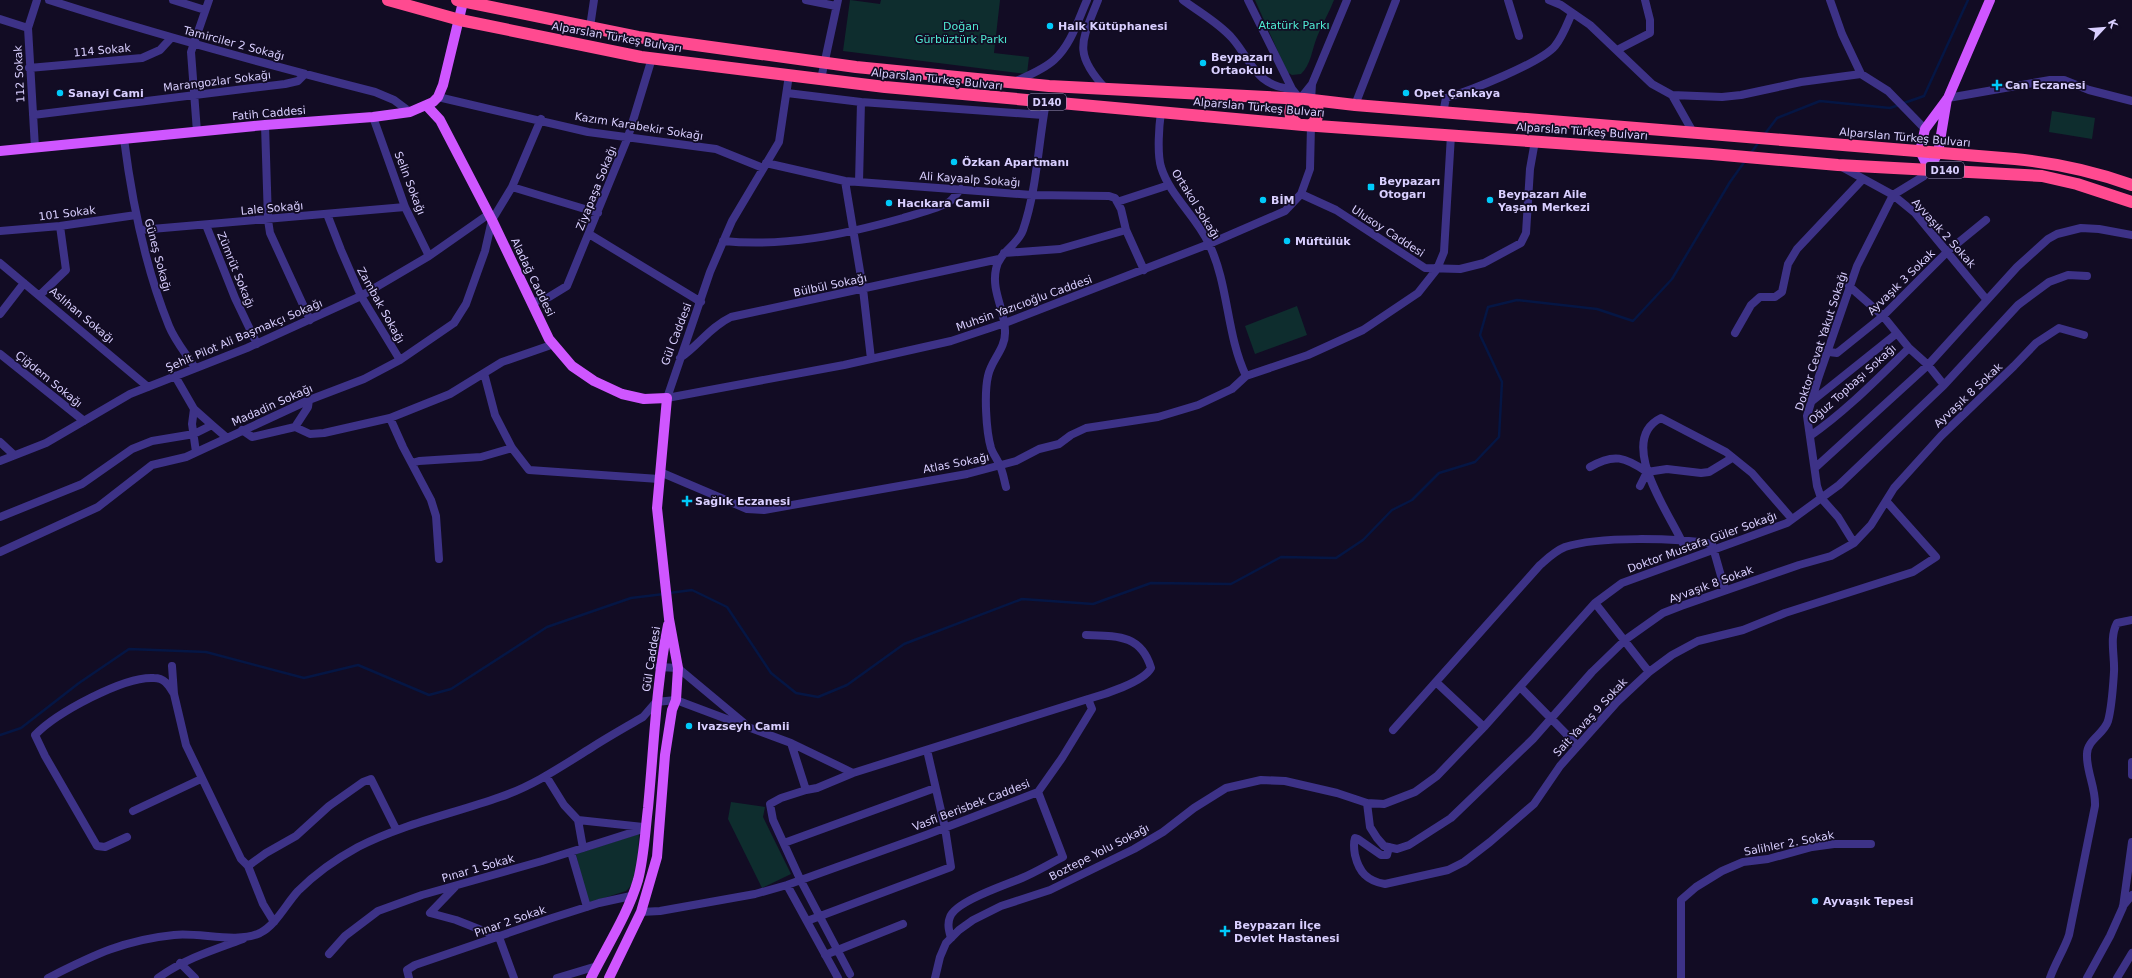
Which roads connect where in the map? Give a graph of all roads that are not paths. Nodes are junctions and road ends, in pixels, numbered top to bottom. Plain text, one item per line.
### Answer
1 (38, 0) edge
2 (49, 0) edge
3 (173, 0) edge
4 (209, 0) edge
5 (388, 0) edge
6 (594, 0) edge
7 (806, 0) edge
8 (1087, 0) edge
9 (1098, 0) edge
10 (1183, 0) edge
11 (1248, 0) edge
12 (1347, 0) edge
13 (1396, 0) edge
14 (1508, 0) edge
15 (1549, 0) edge
16 (1645, 0) edge
17 (1830, 0) edge
18 (1990, 0) edge
19 (461, 1) edge
20 (837, 3) edge
21 (205, 10) junction
22 (1572, 13) junction
23 (0, 19) edge
24 (460, 20) junction
25 (590, 27) junction
26 (28, 28) junction
27 (1519, 36) dead end
28 (171, 38) junction
29 (194, 42) junction
30 (1617, 50) junction
31 (652, 58) junction
32 (824, 63) junction
33 (29, 68) junction
34 (305, 74) junction
35 (1861, 74) junction
36 (789, 75) junction
37 (821, 79) junction
38 (1013, 82) junction
39 (1106, 89) junction
40 (1292, 89) junction
41 (786, 93) junction
42 (194, 95) junction
43 (1672, 95) junction
44 (438, 97) junction
45 (1948, 98) junction
46 (1305, 100) junction
47 (2132, 101) edge
48 (861, 102) junction
49 (1046, 102) junction
50 (1355, 105) junction
51 (427, 106) junction
52 (410, 112) junction
53 (1161, 112) junction
54 (1443, 113) junction
55 (33, 115) junction
56 (1043, 115) junction
57 (373, 117) junction
58 (541, 119) junction
59 (1298, 124) junction
60 (265, 125) junction
61 (1311, 125) junction
62 (1925, 129) junction
63 (198, 132) junction
64 (1694, 134) junction
65 (1451, 135) junction
66 (628, 137) junction
67 (124, 139) junction
68 (1535, 141) junction
69 (35, 148) junction
70 (0, 151) edge
71 (1920, 151) junction
72 (1938, 153) junction
73 (765, 165) junction
74 (1838, 165) junction
75 (1929, 169) junction
76 (1862, 179) junction
77 (846, 181) junction
78 (859, 182) junction
79 (1169, 185) junction
80 (2132, 185) edge
81 (512, 187) junction
82 (961, 189) junction
83 (1301, 194) junction
84 (1032, 195) junction
85 (1893, 195) junction
86 (1118, 202) junction
87 (2132, 202) edge
88 (405, 207) junction
89 (598, 213) junction
90 (327, 214) junction
91 (136, 215) junction
92 (491, 217) junction
93 (268, 220) junction
94 (1986, 220) dead end
95 (206, 225) junction
96 (60, 226) junction
97 (140, 230) junction
98 (1126, 230) junction
99 (0, 231) edge
100 (853, 232) junction
101 (589, 234) junction
102 (2132, 235) edge
103 (723, 241) junction
104 (1209, 244) junction
105 (1948, 251) junction
106 (430, 256) junction
107 (1002, 256) junction
108 (0, 263) edge
109 (1437, 269) junction
110 (1144, 270) junction
111 (2087, 276) dead end
112 (24, 283) junction
113 (1849, 286) junction
114 (863, 289) junction
115 (40, 295) junction
116 (361, 296) junction
117 (1986, 299) junction
118 (701, 302) junction
119 (531, 303) junction
120 (0, 314) edge
121 (1883, 316) junction
122 (310, 320) junction
123 (1005, 323) junction
124 (1735, 333) dead end
125 (1896, 334) junction
126 (2084, 335) dead end
127 (257, 344) junction
128 (554, 344) junction
129 (1909, 348) junction
130 (1828, 352) junction
131 (0, 354) edge
132 (679, 359) junction
133 (870, 359) junction
134 (400, 360) junction
135 (1928, 365) junction
136 (195, 368) junction
137 (484, 373) junction
138 (175, 376) junction
139 (1246, 376) junction
140 (1944, 385) junction
141 (148, 387) junction
142 (667, 398) junction
143 (309, 400) junction
144 (1811, 402) junction
145 (194, 409) junction
146 (390, 418) junction
147 (84, 421) junction
148 (212, 425) junction
149 (295, 428) junction
150 (242, 430) junction
151 (194, 434) junction
152 (1810, 436) junction
153 (226, 437) junction
154 (0, 442) edge
155 (512, 448) junction
156 (196, 452) junction
157 (14, 455) junction
158 (1732, 458) junction
159 (0, 461) edge
160 (412, 463) junction
161 (1000, 466) junction
162 (1590, 467) dead end
163 (1816, 467) junction
164 (1647, 472) junction
165 (659, 476) junction
166 (1640, 486) dead end
167 (1006, 488) dead end
168 (1821, 498) junction
169 (1887, 502) junction
170 (0, 517) edge
171 (1792, 519) junction
172 (1682, 542) junction
173 (1854, 543) junction
174 (1715, 550) junction
175 (0, 552) edge
176 (439, 559) dead end
177 (1725, 590) junction
178 (1595, 603) junction
179 (669, 619) junction
180 (2132, 620) edge
181 (1086, 635) dead end
182 (1625, 640) junction
183 (172, 666) dead end
184 (660, 667) junction
185 (678, 668) junction
186 (1649, 672) junction
187 (1436, 682) junction
188 (1521, 688) junction
189 (174, 694) junction
190 (1088, 698) junction
191 (676, 700) junction
192 (656, 702) junction
193 (1552, 719) junction
194 (746, 725) junction
195 (1484, 727) junction
196 (1393, 730) dead end
197 (791, 743) junction
198 (1578, 746) junction
199 (927, 750) junction
200 (2132, 762) edge
201 (853, 773) junction
202 (2132, 775) edge
203 (546, 776) junction
204 (201, 779) junction
205 (935, 788) junction
206 (806, 790) junction
207 (1038, 792) junction
208 (1366, 803) junction
209 (133, 811) dead end
210 (578, 820) junction
211 (646, 828) junction
212 (945, 828) junction
213 (396, 829) junction
214 (127, 837) dead end
215 (2132, 842) edge
216 (784, 844) junction
217 (1871, 844) dead end
218 (1390, 847) junction
219 (583, 848) junction
220 (571, 852) junction
221 (248, 866) junction
222 (800, 879) junction
223 (787, 885) junction
224 (455, 886) junction
225 (648, 892) junction
226 (2132, 895) edge
227 (631, 896) junction
228 (587, 907) junction
229 (2123, 907) junction
230 (642, 910) junction
231 (820, 916) junction
232 (808, 921) junction
233 (274, 922) junction
234 (903, 924) dead end
235 (500, 937) junction
236 (247, 938) junction
237 (951, 938) junction
238 (838, 951) junction
239 (2132, 953) edge
240 (329, 954) dead end
241 (825, 955) junction
242 (180, 963) junction
243 (597, 966) junction
244 (850, 974) dead end
245 (48, 978) edge
246 (158, 978) edge
247 (196, 978) edge
248 (409, 978) edge
249 (514, 978) edge
250 (557, 978) edge
251 (591, 978) edge
252 (608, 978) edge
253 (838, 978) edge
254 (935, 978) edge
255 (1680, 978) edge
256 (2050, 978) edge
257 (2086, 978) edge
258 (2117, 978) edge

1 - 26 street, 112 Sokak
2 - 28 street, Tamirciler 2 Sokağı
3 - 21 street
4 - 21 street
5 - 24 highway, Alparslan Türkeş Bulvarı / D140
6 - 25 street
7 - 20 street
8 - 38 street
9 - 39 street
10 - 40 street
11 - 40 street
12 - 46 street
13 - 50 street
14 - 27 street
15 - 22 street
16 - 30 street
17 - 35 street
18 - 45 main road
19 - 24 main road
19 - 25 highway, Alparslan Türkeş Bulvarı / D140
20 - 32 street
21 - 29 street
22 - 30 street
22 - 54 street
23 - 26 street
24 - 31 highway, Alparslan Türkeş Bulvarı / D140
24 - 44 main road
25 - 32 highway, Alparslan Türkeş Bulvarı / D140
26 - 33 street, 112 Sokak
28 - 29 street, Tamirciler 2 Sokağı
28 - 33 street, 114 Sokak
29 - 34 street, Tamirciler 2 Sokağı
29 - 42 street
30 - 43 street
31 - 36 highway, Alparslan Türkeş Bulvarı / D140
31 - 66 street, Ziyapaşa Sokağı
32 - 37 street
32 - 38 highway, Alparslan Türkeş Bulvarı / D140
33 - 55 street, 112 Sokak
34 - 42 street, Marangozlar Sokağı
34 - 52 street, Tamirciler 2 Sokağı
35 - 43 street
35 - 62 street
36 - 37 highway, Alparslan Türkeş Bulvarı / D140
36 - 41 street, Gül Caddesi
37 - 49 highway, Alparslan Türkeş Bulvarı / D140
38 - 39 highway, Alparslan Türkeş Bulvarı / D140
39 - 46 highway, Alparslan Türkeş Bulvarı / D140
40 - 46 street
41 - 48 street
41 - 73 street, Gül Caddesi
42 - 55 street, Marangozlar Sokağı
42 - 63 street
43 - 64 street
44 - 51 main road, Fatih Caddesi
44 - 58 street, Kazım Karabekir Sokağı
45 - 47 street
45 - 62 main road
45 - 72 main road
46 - 50 highway, Alparslan Türkeş Bulvarı / D140
46 - 59 highway
46 - 61 highway
48 - 56 street
48 - 78 street
49 - 53 highway, Alparslan Türkeş Bulvarı / D140
49 - 56 street
50 - 54 highway, Alparslan Türkeş Bulvarı / D140
51 - 52 main road, Fatih Caddesi
51 - 92 main road, Aladağ Caddesi
52 - 57 main road, Fatih Caddesi
53 - 59 highway, Alparslan Türkeş Bulvarı / D140
53 - 79 street, Ortakol Sokağı
54 - 64 highway, Alparslan Türkeş Bulvarı / D140
55 - 69 street, 112 Sokak
56 - 84 street
57 - 60 main road, Fatih Caddesi
57 - 88 street, Selin Sokağı
58 - 66 street, Kazım Karabekir Sokağı
58 - 81 street, Şehit Pilot Ali Başmakçı Sokağı
59 - 61 highway, Alparslan Türkeş Bulvarı / D140
60 - 63 main road, Fatih Caddesi
60 - 93 street
61 - 65 highway, Alparslan Türkeş Bulvarı / D140
61 - 83 street, Muhsin Yazıcıoğlu Caddesi
62 - 71 main road
63 - 67 main road, Fatih Caddesi
64 - 71 highway, Alparslan Türkeş Bulvarı / D140
65 - 68 highway, Alparslan Türkeş Bulvarı / D140
65 - 109 street
66 - 73 street, Kazım Karabekir Sokağı
66 - 89 street, Ziyapaşa Sokağı
67 - 69 main road, Fatih Caddesi
67 - 91 street, Güneş Sokağı
68 - 74 highway, Alparslan Türkeş Bulvarı / D140
68 - 109 street, Ulusoy Caddesi
69 - 70 main road, Fatih Caddesi
71 - 72 highway, Alparslan Türkeş Bulvarı / D140
71 - 75 main road
72 - 75 main road
72 - 80 highway, Alparslan Türkeş Bulvarı / D140
73 - 77 street, Ali Kayaalp Sokağı
73 - 103 street, Gül Caddesi
74 - 75 highway, Alparslan Türkeş Bulvarı / D140
74 - 76 street, Ayvaşık 2 Sokak
75 - 85 street
75 - 87 highway, Alparslan Türkeş Bulvarı / D140
76 - 85 street, Ayvaşık 2 Sokak
76 - 124 street
77 - 78 street, Ali Kayaalp Sokağı
77 - 100 street
78 - 82 street, Ali Kayaalp Sokağı
79 - 86 street
79 - 104 street, Ortakol Sokağı
81 - 89 street
81 - 92 street, Şehit Pilot Ali Başmakçı Sokağı
82 - 84 street, Ali Kayaalp Sokağı
82 - 100 street
83 - 104 street, Muhsin Yazıcıoğlu Caddesi
83 - 109 street, Ulusoy Caddesi
84 - 86 street, Ali Kayaalp Sokağı
84 - 107 street
85 - 105 street, Ayvaşık 2 Sokak
85 - 113 street, Doktor Cevat Yakut Sokağı
86 - 98 street
88 - 90 street, Lale Sokağı
88 - 106 street, Selin Sokağı
89 - 101 street, Ziyapaşa Sokağı
90 - 93 street, Lale Sokağı
90 - 116 street, Zambak Sokağı
91 - 96 street, 101 Sokak
91 - 97 street, Güneş Sokağı
92 - 106 street, Şehit Pilot Ali Başmakçı Sokağı
92 - 119 main road, Aladağ Caddesi
92 - 134 street, Madadin Sokağı
93 - 95 street, Lale Sokağı
93 - 122 street
94 - 105 street, Ayvaşık 3 Sokak
95 - 97 street, Lale Sokağı
95 - 127 street, Zümrüt Sokağı
96 - 99 street, 101 Sokak
96 - 115 street
97 - 136 street, Güneş Sokağı
98 - 107 street, Bülbül Sokağı
98 - 110 street
100 - 103 street
100 - 114 street
101 - 118 street
101 - 119 street, Ziyapaşa Sokağı
102 - 117 street
103 - 118 street, Gül Caddesi
104 - 110 street, Muhsin Yazıcıoğlu Caddesi
104 - 139 street, Ortakol Sokağı
105 - 117 street, Ayvaşık 2 Sokak
105 - 121 street, Ayvaşık 3 Sokak
106 - 116 street, Şehit Pilot Ali Başmakçı Sokağı
107 - 114 street, Bülbül Sokağı
107 - 123 street
108 - 112 street, Aslıhan Sokağı
109 - 139 street
110 - 123 street, Muhsin Yazıcıoğlu Caddesi
111 - 140 street, Doktor Mustafa Güler Sokağı
112 - 115 street, Aslıhan Sokağı
112 - 120 street
113 - 121 street
113 - 130 street, Doktor Cevat Yakut Sokağı
114 - 132 street, Bülbül Sokağı
114 - 133 street
115 - 141 street, Aslıhan Sokağı
116 - 122 street, Şehit Pilot Ali Başmakçı Sokağı
116 - 134 street, Zambak Sokağı
117 - 135 street
118 - 132 street, Gül Caddesi
119 - 128 main road, Aladağ Caddesi
121 - 125 street
121 - 130 street, Ayvaşık 3 Sokak
122 - 127 street, Şehit Pilot Ali Başmakçı Sokağı
123 - 133 street, Muhsin Yazıcıoğlu Caddesi
123 - 161 street
125 - 129 street
125 - 144 street
126 - 169 street, Ayvaşık 8 Sokak
127 - 136 street, Şehit Pilot Ali Başmakçı Sokağı
128 - 137 street
128 - 142 main road, Aladağ Caddesi
129 - 135 street
129 - 152 street, Oğuz Topbaşı Sokağı
130 - 144 street, Doktor Cevat Yakut Sokağı
131 - 147 street, Çiğdem Sokağı
132 - 142 street, Gül Caddesi
133 - 142 street, Muhsin Yazıcıoğlu Caddesi
134 - 143 street, Madadin Sokağı
135 - 140 street
135 - 163 street
136 - 138 street, Şehit Pilot Ali Başmakçı Sokağı
137 - 146 street
137 - 155 street, Atlas Sokağı
138 - 141 street, Şehit Pilot Ali Başmakçı Sokağı
138 - 145 street
139 - 161 street, Atlas Sokağı
140 - 168 street, Doktor Mustafa Güler Sokağı
141 - 147 street, Şehit Pilot Ali Başmakçı Sokağı
142 - 165 main road, Gül Caddesi
143 - 149 street
143 - 150 street, Madadin Sokağı
144 - 152 street, Doktor Cevat Yakut Sokağı
145 - 148 street
145 - 151 street
146 - 149 street
146 - 160 street
147 - 157 street, Şehit Pilot Ali Başmakçı Sokağı
148 - 151 street
148 - 153 street
149 - 150 street
150 - 153 street, Madadin Sokağı
151 - 156 street
151 - 170 street
152 - 163 street, Doktor Cevat Yakut Sokağı
153 - 156 street, Madadin Sokağı
154 - 157 street
155 - 160 street
155 - 165 street, Atlas Sokağı
156 - 175 street, Madadin Sokağı
157 - 159 street, Şehit Pilot Ali Başmakçı Sokağı
158 - 164 street
158 - 164 street
158 - 171 street
160 - 176 street
161 - 165 street, Atlas Sokağı
161 - 167 street
162 - 164 street
163 - 168 street, Doktor Cevat Yakut Sokağı
164 - 166 street
164 - 172 street
165 - 179 main road, Gül Caddesi
168 - 171 street, Doktor Mustafa Güler Sokağı
168 - 173 street
169 - 173 street, Ayvaşık 8 Sokak
169 - 186 street, Sait Yavaş 9 Sokak
171 - 174 street, Doktor Mustafa Güler Sokağı
172 - 174 street
172 - 187 street
173 - 177 street, Ayvaşık 8 Sokak
174 - 177 street
174 - 178 street, Doktor Mustafa Güler Sokağı
177 - 182 street, Ayvaşık 8 Sokak
178 - 182 street
178 - 188 street, Doktor Mustafa Güler Sokağı
179 - 184 main road, Gül Caddesi
179 - 185 main road, Gül Caddesi
180 - 256 street
181 - 190 street
182 - 186 street
182 - 193 street, Ayvaşık 8 Sokak
183 - 189 street
184 - 185 street
184 - 192 main road, Gül Caddesi
185 - 191 main road, Gül Caddesi
185 - 194 street
186 - 198 street, Sait Yavaş 9 Sokak
187 - 195 street
187 - 196 street
188 - 193 street
188 - 195 street, Doktor Mustafa Güler Sokağı
189 - 204 street
189 - 214 street
190 - 199 street
190 - 207 street, Vasfi Berisbek Caddesi
191 - 192 street
191 - 194 street
191 - 225 main road, Gül Caddesi
192 - 203 street
192 - 211 main road, Gül Caddesi
193 - 198 street
193 - 218 street, Ayvaşık 8 Sokak
194 - 197 street
195 - 208 street, Doktor Mustafa Güler Sokağı
197 - 201 street
197 - 206 street
198 - 218 street, Sait Yavaş 9 Sokak
199 - 201 street
199 - 205 street
200 - 202 street
201 - 206 street
203 - 210 street
203 - 213 street
204 - 209 street
204 - 221 street
205 - 212 street
205 - 216 street
206 - 216 street
207 - 212 street, Vasfi Berisbek Caddesi
207 - 237 street
208 - 218 street
208 - 237 street, Boztepe Yolu Sokağı
210 - 211 street
210 - 219 street
211 - 219 street, Pınar 1 Sokak
211 - 227 main road, Gül Caddesi
212 - 222 street, Vasfi Berisbek Caddesi
212 - 231 street
213 - 221 street
213 - 233 street
215 - 229 street
216 - 222 street
217 - 255 street, Salihler 2. Sokak
219 - 220 street, Pınar 1 Sokak
220 - 224 street, Pınar 1 Sokak
220 - 228 street
221 - 233 street
222 - 223 street, Vasfi Berisbek Caddesi
222 - 231 street
223 - 230 street, Vasfi Berisbek Caddesi
223 - 232 street
224 - 235 street
224 - 240 street, Pınar 1 Sokak
225 - 227 main road
225 - 230 main road, Gül Caddesi
226 - 229 street
227 - 228 street, Pınar 2 Sokak
227 - 230 main road
227 - 243 main road, Gül Caddesi
228 - 235 street, Pınar 2 Sokak
229 - 257 street
230 - 252 main road, Gül Caddesi
231 - 232 street
231 - 238 street
232 - 241 street
233 - 236 street
234 - 238 street
235 - 248 street, Pınar 2 Sokak
235 - 249 street
236 - 242 street
236 - 245 street
237 - 254 street, Boztepe Yolu Sokağı
238 - 241 street
238 - 244 street
239 - 258 street
241 - 253 street
242 - 246 street
242 - 247 street
243 - 250 street
243 - 251 main road, Gül Caddesi

